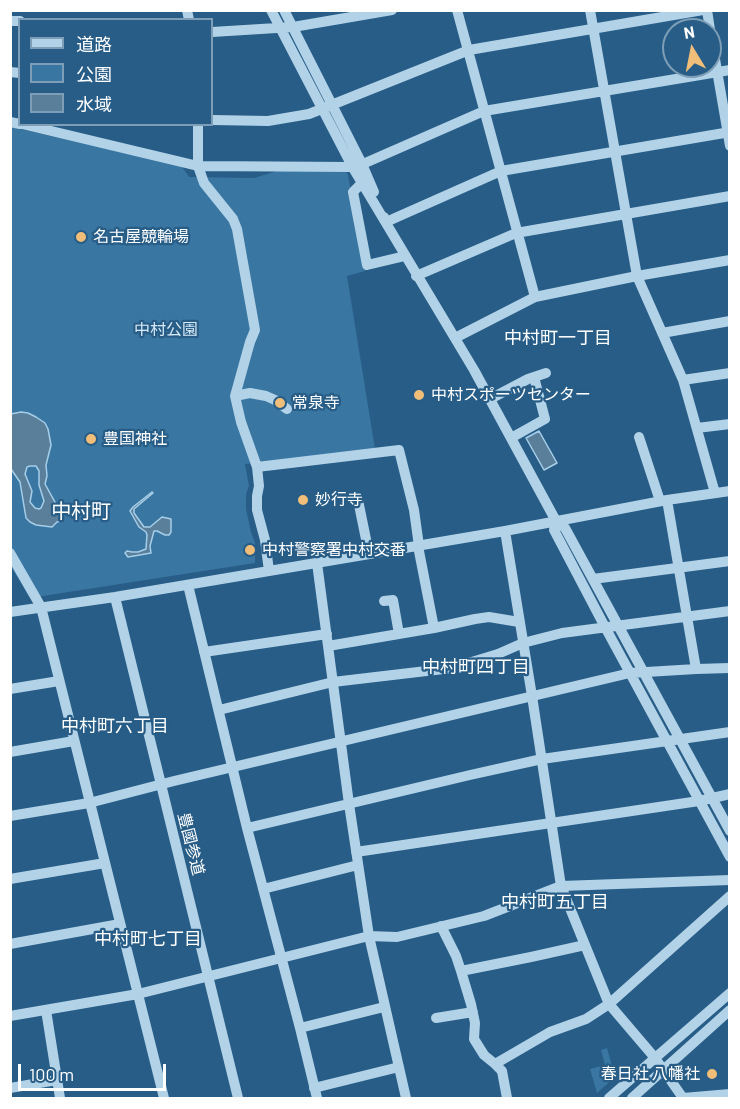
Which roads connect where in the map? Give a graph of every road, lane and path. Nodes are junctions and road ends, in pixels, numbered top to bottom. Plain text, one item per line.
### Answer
1 (271, 10) edge
2 (284, 10) edge
3 (392, 10) edge
4 (457, 10) edge
5 (590, 10) edge
6 (705, 10) edge
7 (294, 27) junction
8 (280, 28) junction
9 (593, 30) junction
10 (213, 32) edge
11 (469, 50) junction
12 (681, 78) edge
13 (718, 78) edge
14 (604, 91) junction
15 (332, 105) junction
16 (321, 109) junction
17 (484, 111) junction
18 (213, 120) edge
19 (30, 126) edge
20 (198, 126) edge
21 (728, 132) edge
22 (729, 146) edge
23 (615, 152) junction
24 (198, 165) junction
25 (356, 166) junction
26 (501, 171) junction
27 (362, 183) junction
28 (729, 196) edge
29 (627, 214) junction
30 (386, 222) junction
31 (516, 233) junction
32 (405, 256) junction
33 (729, 260) edge
34 (416, 276) junction
35 (637, 276) junction
36 (535, 297) junction
37 (729, 321) edge
38 (662, 333) junction
39 (455, 338) junction
40 (546, 373) dead end
41 (729, 373) edge
42 (534, 377) junction
43 (683, 380) junction
44 (234, 396) junction
45 (490, 399) junction
46 (287, 410) dead end
47 (729, 424) edge
48 (697, 428) junction
49 (639, 437) dead end
50 (511, 438) junction
51 (257, 467) junction
52 (729, 490) edge
53 (715, 493) junction
54 (358, 500) dead end
55 (663, 500) junction
56 (556, 521) junction
57 (505, 531) junction
58 (419, 546) junction
59 (10, 553) edge
60 (369, 554) junction
61 (729, 561) edge
62 (317, 563) junction
63 (679, 568) junction
64 (269, 571) junction
65 (593, 579) junction
66 (188, 585) junction
67 (115, 597) junction
68 (384, 601) dead end
69 (41, 608) junction
70 (729, 611) edge
71 (10, 612) edge
72 (687, 616) junction
73 (519, 622) junction
74 (618, 625) junction
75 (605, 627) junction
76 (435, 628) junction
77 (327, 634) junction
78 (399, 634) junction
79 (523, 643) junction
80 (328, 646) junction
81 (204, 652) junction
82 (729, 668) edge
83 (696, 669) junction
84 (643, 671) junction
85 (630, 673) junction
86 (59, 681) junction
87 (333, 682) junction
88 (10, 689) edge
89 (532, 696) junction
90 (219, 710) junction
91 (729, 732) edge
92 (680, 739) junction
93 (74, 741) junction
94 (342, 741) junction
95 (666, 741) junction
96 (10, 752) edge
97 (542, 759) junction
98 (232, 767) junction
99 (161, 784) junction
100 (729, 794) edge
101 (712, 798) junction
102 (699, 801) junction
103 (89, 803) junction
104 (349, 804) junction
105 (10, 816) edge
106 (551, 822) junction
107 (247, 828) junction
108 (729, 831) edge
109 (356, 852) junction
110 (729, 857) edge
111 (105, 863) junction
112 (358, 865) junction
113 (10, 879) edge
114 (729, 880) edge
115 (561, 886) junction
116 (263, 889) junction
117 (729, 896) edge
118 (120, 924) junction
119 (441, 926) junction
120 (369, 936) junction
121 (10, 944) edge
122 (585, 945) junction
123 (281, 958) junction
124 (461, 971) junction
125 (208, 976) junction
126 (729, 993) edge
127 (138, 994) junction
128 (609, 1004) junction
129 (384, 1007) junction
130 (46, 1010) junction
131 (729, 1010) edge
132 (472, 1012) junction
133 (10, 1016) edge
134 (436, 1018) dead end
135 (300, 1028) junction
136 (656, 1058) junction
137 (495, 1064) junction
138 (399, 1067) junction
139 (664, 1070) junction
140 (57, 1080) junction
141 (10, 1088) edge
142 (315, 1093) edge
143 (729, 1094) edge
144 (60, 1098) edge
145 (164, 1098) edge
146 (238, 1098) edge
147 (406, 1098) edge
148 (507, 1098) edge
149 (609, 1098) edge
150 (632, 1098) edge

1 - 8 street
2 - 7 street
3 - 7 street
4 - 11 street
5 - 9 street
6 - 9 street
7 - 8 street
7 - 15 street
8 - 10 street
8 - 16 street
9 - 11 street
9 - 14 street
11 - 15 street
11 - 17 street
12 - 14 street
13 - 21 street
14 - 17 street
14 - 23 street
15 - 16 street
15 - 25 street
16 - 18 street
16 - 25 street
17 - 25 street
17 - 26 street
19 - 24 street
20 - 24 street
21 - 22 street
21 - 23 street
23 - 26 street
23 - 29 street
24 - 25 street
24 - 44 street
25 - 27 street
25 - 30 street
26 - 30 street
26 - 31 street
27 - 30 street
27 - 32 street
28 - 29 street
29 - 31 street
29 - 35 street
30 - 32 street
31 - 34 street
31 - 36 street
32 - 34 street
33 - 35 street
34 - 39 street
35 - 36 street
35 - 38 street
36 - 39 street
37 - 38 street
38 - 43 street
39 - 45 street
40 - 42 street
41 - 43 street
42 - 45 street
42 - 50 street
43 - 48 street
44 - 46 street
44 - 51 street
45 - 50 street
47 - 48 street
48 - 53 street
49 - 55 street
50 - 56 street
51 - 58 street
51 - 64 street
52 - 53 street
53 - 55 street
54 - 60 street
55 - 56 street
55 - 63 street
56 - 57 street
56 - 65 street
56 - 75 street
57 - 58 street
57 - 73 street
58 - 60 street
58 - 76 street
59 - 69 street
60 - 62 street
61 - 63 street
62 - 64 street
62 - 77 street
63 - 65 street
63 - 72 street
64 - 66 street
65 - 74 street
66 - 67 street
66 - 81 street
67 - 69 street
67 - 99 street, 豊國参道
68 - 78 street
69 - 71 street
69 - 86 street
70 - 72 street
72 - 74 street
72 - 83 street
73 - 76 street
73 - 79 street
74 - 75 street
74 - 84 street
75 - 79 street
75 - 85 street
76 - 78 street
77 - 80 street
77 - 81 street
78 - 80 street
79 - 87 street
79 - 89 street
80 - 87 street
81 - 90 street
82 - 83 street
83 - 84 street
84 - 85 street
84 - 92 street
85 - 89 street
85 - 95 street
86 - 88 street
86 - 93 street
87 - 90 street
87 - 94 street
89 - 94 street
89 - 97 street
90 - 98 street
91 - 92 street
92 - 95 street
92 - 101 street
93 - 96 street
93 - 103 street
94 - 98 street
94 - 104 street
95 - 97 street
95 - 102 street
97 - 104 street
97 - 106 street
98 - 99 street
98 - 107 street
99 - 103 street
99 - 125 street, 豊國参道
100 - 101 street
101 - 102 street
101 - 108 street
102 - 106 street
102 - 110 street
103 - 105 street
103 - 111 street
104 - 107 street
104 - 109 street
106 - 109 street
106 - 115 street
107 - 116 street
109 - 112 street
111 - 113 street
111 - 118 street
112 - 116 street
112 - 120 street
114 - 115 street
115 - 119 street
115 - 122 street
116 - 123 street
117 - 128 street
118 - 121 street
118 - 127 street
119 - 120 street
119 - 124 street
120 - 123 street
120 - 129 street
122 - 124 street
122 - 128 street
123 - 125 street
123 - 135 street
124 - 132 street
125 - 127 street
125 - 146 street, 豊國参道
126 - 136 street
127 - 130 street
127 - 145 street
128 - 136 street
128 - 137 street
129 - 135 street
129 - 138 street
130 - 133 street
130 - 140 street
131 - 139 street
132 - 134 street
132 - 137 street
135 - 142 street
136 - 139 street
136 - 149 street
137 - 148 street
138 - 142 street
138 - 147 street
139 - 143 street
139 - 150 street
140 - 141 street
140 - 144 street

